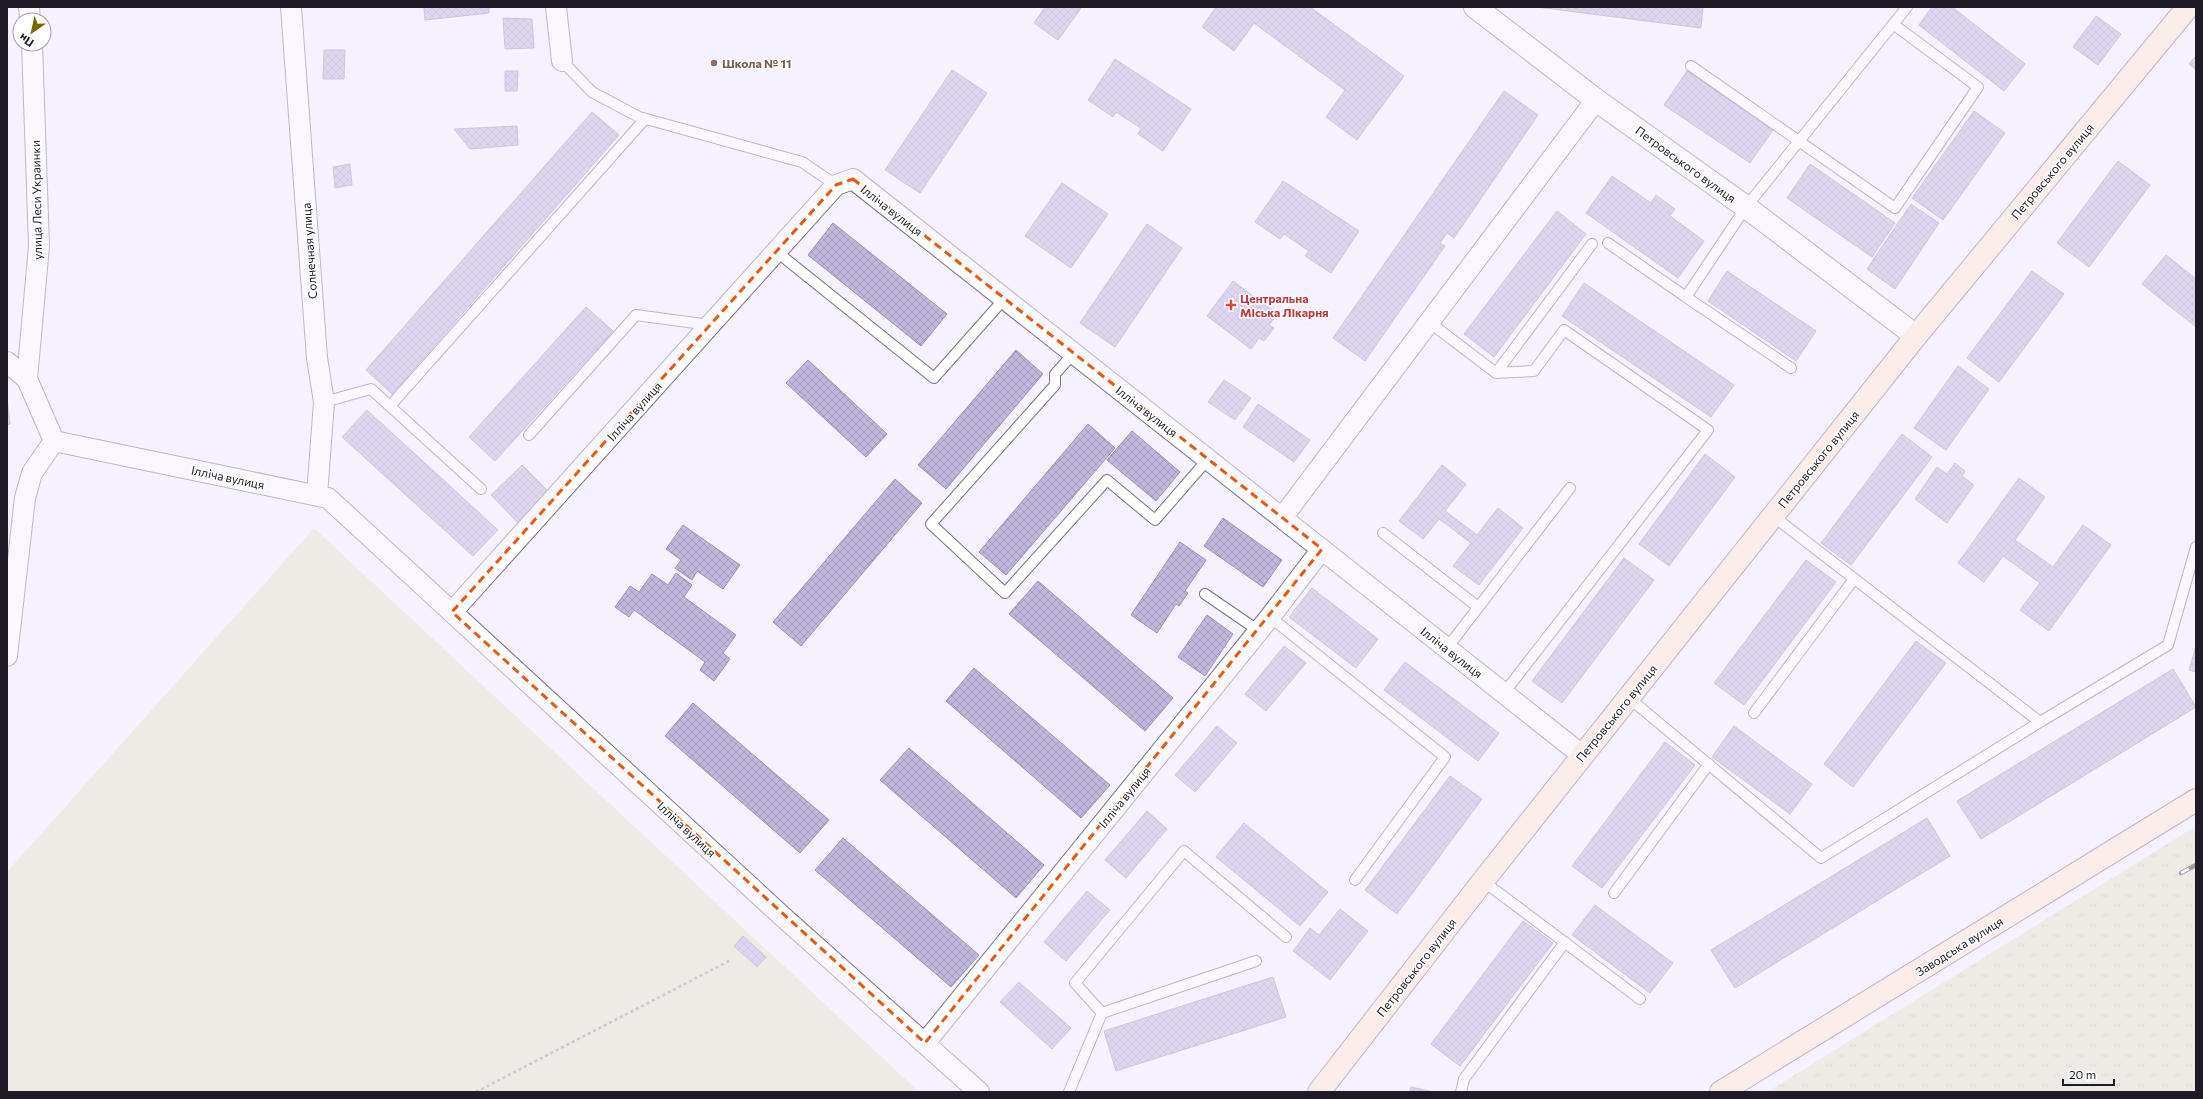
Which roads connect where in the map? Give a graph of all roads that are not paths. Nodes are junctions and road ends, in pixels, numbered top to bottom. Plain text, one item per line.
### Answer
1 (291, 7) edge
2 (556, 7) edge
3 (1475, 7) edge
4 (1907, 7) edge
5 (2188, 7) edge
6 (1893, 24) junction
7 (32, 52) edge
8 (562, 61) joint
9 (1691, 66) dead end
10 (1596, 100) junction
11 (645, 119) junction
12 (1799, 141) junction
13 (836, 185) junction
14 (1746, 208) junction
15 (1608, 243) dead end
16 (1592, 244) dead end
17 (777, 252) junction
18 (1686, 297) junction
19 (1005, 298) junction
20 (1429, 322) junction
21 (711, 326) junction
22 (1916, 336) junction
23 (1074, 353) junction
24 (7, 362) edge
25 (1791, 368) dead end
26 (1496, 372) junction
27 (27, 379) junction
28 (324, 402) junction
29 (390, 406) junction
30 (529, 435) dead end
31 (54, 441) junction
32 (1208, 459) junction
33 (1570, 488) dead end
34 (481, 489) dead end
35 (317, 496) junction
36 (1773, 516) junction
37 (1282, 518) junction
38 (1383, 533) dead end
39 (2196, 547) edge
40 (1322, 549) junction
41 (1854, 579) junction
42 (1205, 594) dead end
43 (1478, 607) junction
44 (452, 612) junction
45 (1265, 624) junction
46 (1447, 648) junction
47 (7, 656) edge
48 (1504, 693) junction
49 (1629, 698) junction
50 (1754, 713) dead end
51 (2040, 722) junction
52 (1582, 755) junction
53 (1709, 764) junction
54 (2196, 800) edge
55 (1356, 880) dead end
56 (1483, 881) junction
57 (1614, 892) dead end
58 (1286, 937) dead end
59 (1565, 942) junction
60 (1256, 961) dead end
61 (1640, 999) dead end
62 (1102, 1013) junction
63 (925, 1043) junction
64 (979, 1092) edge
65 (1069, 1092) edge
66 (1319, 1092) edge
67 (1461, 1092) edge
68 (1721, 1092) edge

1 - 28 street, Солнечная улица
2 - 8 street
3 - 10 street, Петровського вулиця
4 - 6 lane
5 - 22 main road, Петровського вулиця
6 - 12 lane
6 - 12 lane
7 - 27 street, улица Леси Украинки
8 - 11 lane
9 - 12 lane
10 - 14 street, Петровського вулиця
10 - 20 street
11 - 13 lane
11 - 29 lane
12 - 14 lane
13 - 17 street, Ілліча вулиця
13 - 19 street, Ілліча вулиця
14 - 18 lane
14 - 22 street, Петровського вулиця
15 - 18 lane
16 - 26 lane
17 - 19 lane
17 - 21 street, Ілліча вулиця
18 - 25 lane
19 - 23 street, Ілліча вулиця
20 - 26 lane
20 - 37 street
21 - 30 lane
21 - 44 street, Ілліча вулиця
22 - 36 main road, Петровського вулиця
23 - 32 street, Ілліча вулиця
23 - 32 lane
24 - 27 street
26 - 48 lane
27 - 31 street
28 - 29 lane
28 - 35 street, Солнечная улица
29 - 34 lane
31 - 35 street, Ілліча вулиця
31 - 47 street
32 - 37 street, Ілліча вулиця
33 - 43 lane
35 - 44 street, Ілліча вулиця
36 - 41 lane
36 - 49 main road, Петровського вулиця
37 - 40 street, Ілліча вулиця
38 - 43 lane
39 - 51 lane
40 - 45 street, Ілліча вулиця
40 - 46 street, Ілліча вулиця
41 - 50 lane
41 - 51 lane
42 - 45 lane
43 - 46 lane
44 - 63 street, Ілліча вулиця
45 - 55 lane
45 - 63 street, Ілліча вулиця
46 - 48 street, Ілліча вулиця
48 - 52 street, Ілліча вулиця
49 - 52 main road, Петровського вулиця
49 - 53 lane
51 - 53 lane
52 - 56 main road, Петровського вулиця
53 - 57 lane
54 - 68 main road, Заводська вулиця
56 - 59 lane
56 - 66 main road, Петровського вулиця
58 - 62 lane
59 - 61 lane
59 - 67 lane
60 - 62 lane
62 - 65 lane
63 - 64 street, Ілліча вулиця

